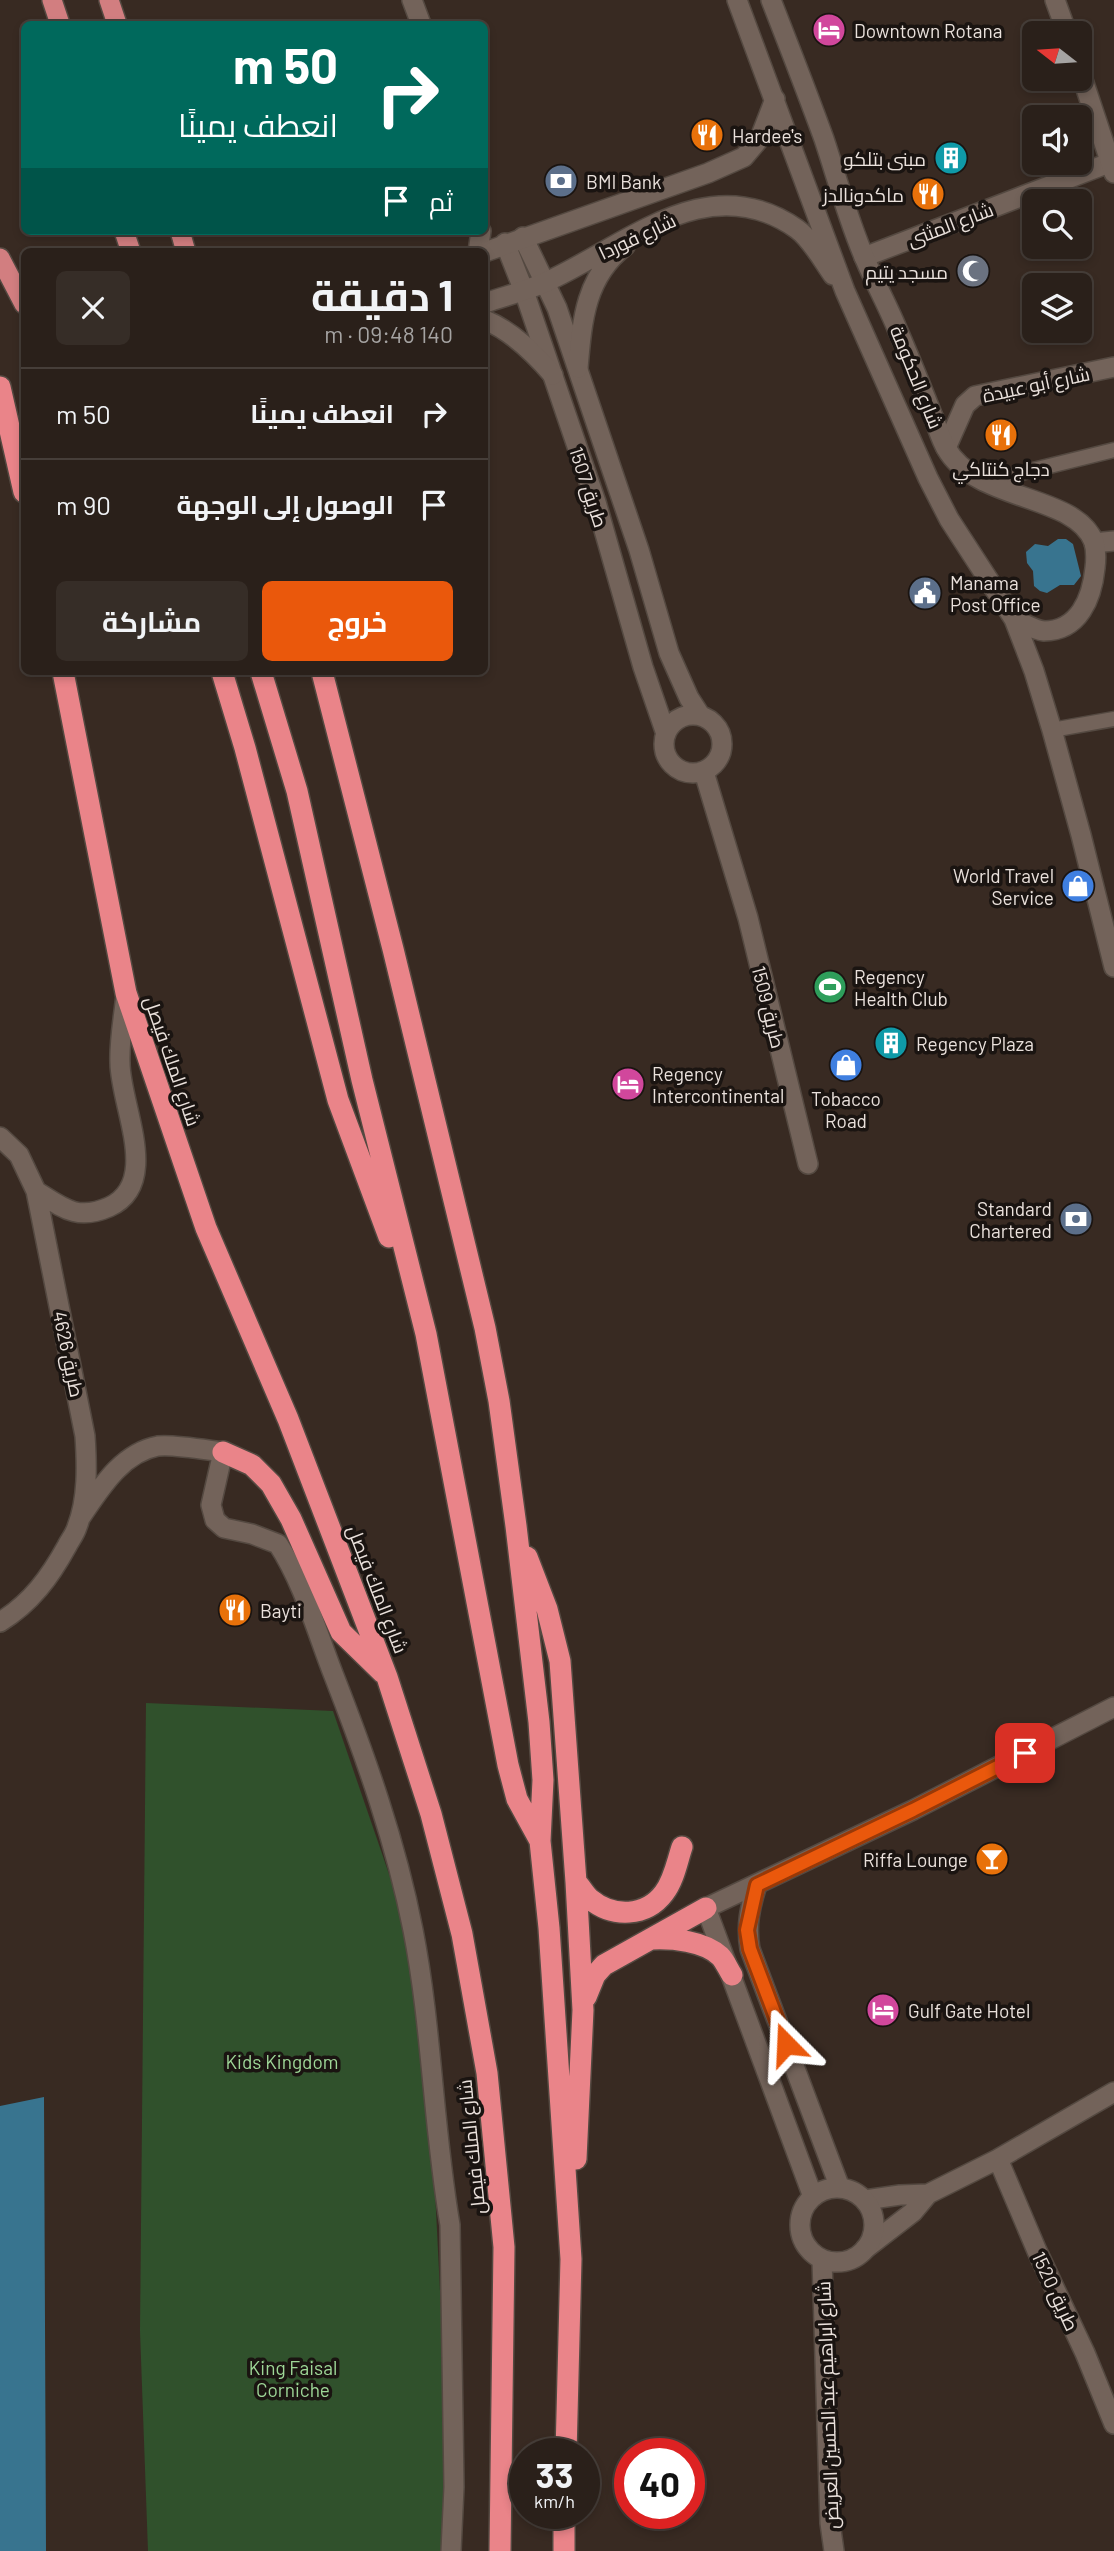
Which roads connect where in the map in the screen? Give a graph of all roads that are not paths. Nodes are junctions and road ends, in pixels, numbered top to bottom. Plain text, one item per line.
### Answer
1 (52, 0) edge
2 (109, 0) edge
3 (412, 0) edge
4 (737, 0) edge
5 (771, 0) edge
6 (1055, 0) edge
7 (59, 21) edge
8 (116, 21) edge
9 (420, 21) edge
10 (1063, 21) edge
11 (1087, 91) edge
12 (775, 99) junction
13 (1113, 165) edge
14 (655, 223) junction
15 (514, 240) junction
16 (488, 251) edge
17 (864, 257) junction
18 (0, 258) edge
19 (546, 282) junction
20 (524, 290) junction
21 (845, 291) junction
22 (21, 298) edge
23 (488, 302) edge
24 (488, 322) edge
25 (578, 368) junction
26 (1114, 368) edge
27 (553, 375) junction
28 (0, 387) edge
29 (946, 449) junction
30 (1114, 450) edge
31 (21, 479) edge
32 (984, 483) junction
33 (1114, 541) edge
34 (1094, 543) junction
35 (1014, 619) junction
36 (65, 675) edge
37 (223, 675) edge
38 (262, 675) edge
39 (323, 675) edge
40 (700, 715) junction
41 (1114, 719) edge
42 (1052, 730) junction
43 (666, 734) junction
44 (707, 770) junction
45 (1114, 967) edge
46 (126, 993) junction
47 (0, 1137) edge
48 (808, 1164) dead end
49 (36, 1191) junction
50 (426, 1334) junction
51 (223, 1452) junction
52 (80, 1518) junction
53 (516, 1526) junction
54 (0, 1622) edge
55 (387, 1677) junction
56 (1114, 1707) edge
57 (540, 1841) junction
58 (682, 1847) dead end
59 (576, 1882) junction
60 (757, 1885) junction
61 (706, 1908) junction
62 (646, 1940) junction
63 (732, 1975) junction
64 (583, 2010) junction
65 (1114, 2092) edge
66 (998, 2159) junction
67 (840, 2188) junction
68 (928, 2194) junction
69 (813, 2197) junction
70 (866, 2200) junction
71 (865, 2249) junction
72 (571, 2259) junction
73 (822, 2259) junction
74 (1114, 2424) edge
75 (566, 2438) edge
76 (564, 2529) edge
77 (451, 2551) edge
78 (500, 2551) edge
79 (564, 2551) edge
80 (834, 2551) edge

1 - 7 highway
2 - 8 highway
3 - 9 street
4 - 12 street, شارع الحكومة
5 - 17 street, شارع الحكومة
6 - 10 street
11 - 13 street
12 - 15 street, شارع فوردا
12 - 21 street, شارع الحكومة
13 - 17 street, شارع المثنى
14 - 19 street, شارع فوردا
14 - 21 street, شارع فوردا
14 - 25 street
15 - 16 street, شارع فوردا
15 - 19 street, طريق 1507
15 - 20 street, طريق 1507
17 - 29 street, شارع الحكومة
18 - 22 highway
19 - 20 street, شارع فوردا
19 - 25 street, طريق 1507
20 - 23 street, شارع فوردا
20 - 27 street, طريق 1507
21 - 35 street, شارع الحكومة
24 - 27 street
25 - 40 street, طريق 1507
26 - 29 street, شارع أبو عبيدة
27 - 43 street, طريق 1507
28 - 31 highway
29 - 32 street, شارع الحكومة
30 - 32 street
32 - 34 street, شارع الحكومة
33 - 34 street
34 - 35 street
35 - 42 street, شارع الحكومة
36 - 46 highway, شارع الملك فيصل
37 - 50 highway
38 - 50 highway
39 - 53 highway
40 - 43 street
40 - 44 street
41 - 42 street
42 - 45 street, شارع الحكومة
43 - 44 street
44 - 48 street, طريق 1509
46 - 49 street
46 - 55 highway, شارع الملك فيصل
47 - 49 street, طريق 4626
49 - 52 street, طريق 4626
50 - 57 highway
51 - 52 street, طريق 4626
51 - 55 highway
51 - 77 street, شارع الملك فيصل
52 - 54 street, طريق 4626
53 - 57 highway
53 - 59 highway
55 - 78 highway, شارع الملك فيصل
56 - 60 street
57 - 72 highway
58 - 59 highway
59 - 64 highway
60 - 61 street
60 - 67 street
61 - 62 highway
61 - 63 street
62 - 63 highway
62 - 64 highway
63 - 69 street
64 - 72 highway
65 - 66 street
66 - 68 street
66 - 74 street, طريق 1520
67 - 69 street
67 - 70 street
68 - 70 street
68 - 71 street
69 - 73 street
70 - 71 street
71 - 73 street
72 - 75 highway
73 - 80 street, شارع ابراهيم عبد الحسين العريض
76 - 79 highway

